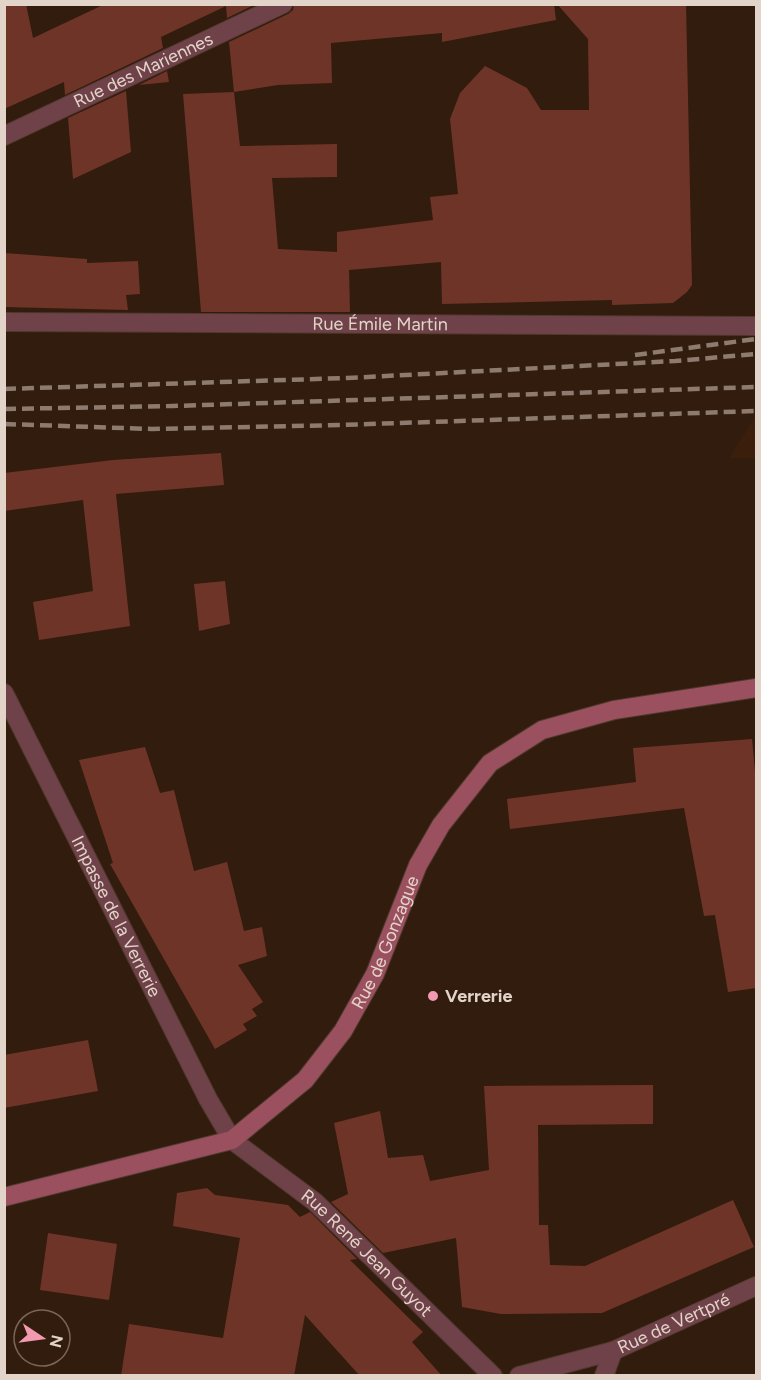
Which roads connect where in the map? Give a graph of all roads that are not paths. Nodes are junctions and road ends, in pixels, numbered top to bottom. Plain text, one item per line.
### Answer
1 (283, 4) edge
2 (4, 136) edge
3 (4, 322) edge
4 (756, 326) edge
5 (756, 688) edge
6 (4, 693) edge
7 (232, 1140) junction
8 (4, 1197) edge
9 (756, 1286) edge
10 (613, 1351) junction
11 (493, 1376) edge
12 (519, 1376) edge
13 (604, 1376) edge

1 - 2 street, Rue des Mariennes
3 - 4 street, Rue Émile Martin
5 - 7 main road, Rue de Gonzague
6 - 7 street, Impasse de la Verrerie
7 - 8 main road, Rue de Gonzague
7 - 11 street, Rue René Jean Guyot
9 - 10 street, Rue de Vertpré
10 - 12 street
10 - 13 street, Rue de Vertpré

